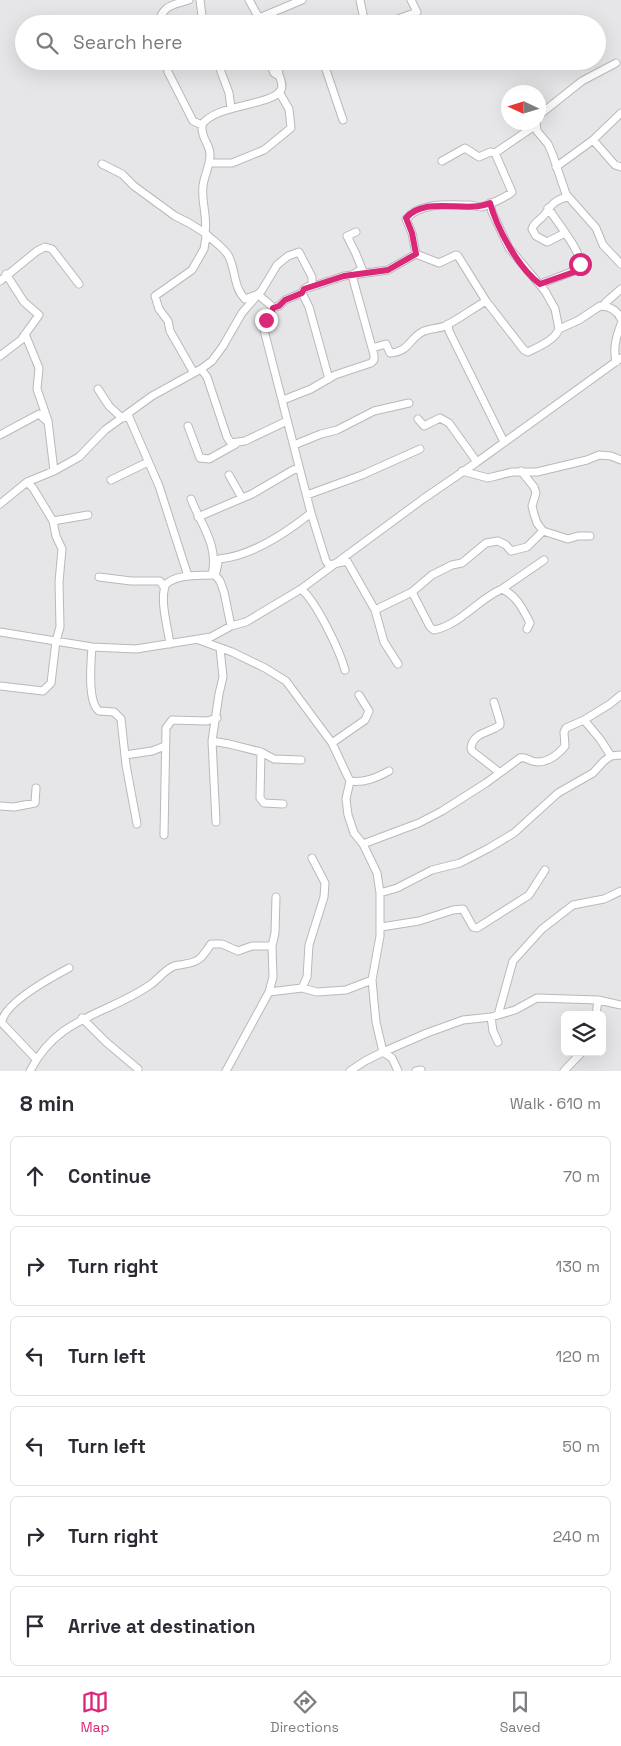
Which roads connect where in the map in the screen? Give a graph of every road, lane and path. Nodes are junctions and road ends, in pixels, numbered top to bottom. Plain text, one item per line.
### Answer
1 (189, 0) edge
2 (200, 0) edge
3 (249, 0) edge
4 (302, 0) edge
5 (360, 0) edge
6 (411, 0) edge
7 (161, 15) edge
8 (202, 15) edge
9 (257, 15) edge
10 (272, 15) edge
11 (362, 15) edge
12 (409, 15) edge
13 (616, 63) dead end
14 (606, 68) edge
15 (168, 70) edge
16 (220, 70) edge
17 (273, 70) edge
18 (280, 70) edge
19 (326, 70) edge
20 (603, 70) edge
21 (279, 76) junction
22 (279, 92) junction
23 (231, 108) junction
24 (546, 110) edge
25 (621, 113) edge
26 (343, 120) dead end
27 (202, 125) junction
28 (528, 130) edge
29 (537, 130) edge
30 (593, 140) junction
31 (495, 153) junction
32 (442, 161) dead end
33 (209, 163) junction
34 (102, 164) dead end
35 (556, 167) junction
36 (621, 167) edge
37 (568, 196) junction
38 (490, 203) junction
39 (548, 208) junction
40 (356, 232) dead end
41 (205, 233) junction
42 (564, 233) junction
43 (416, 254) junction
44 (621, 264) edge
45 (6, 274) junction
46 (352, 275) junction
47 (0, 281) edge
48 (79, 284) dead end
49 (540, 284) junction
50 (621, 289) edge
51 (303, 291) junction
52 (258, 294) junction
53 (486, 301) junction
54 (605, 306) junction
55 (273, 308) junction
56 (621, 319) edge
57 (448, 324) junction
58 (621, 324) edge
59 (559, 329) junction
60 (26, 334) junction
61 (372, 348) junction
62 (0, 356) edge
63 (619, 360) edge
64 (201, 369) junction
65 (194, 373) junction
66 (329, 379) junction
67 (98, 389) dead end
68 (283, 400) junction
69 (409, 403) dead end
70 (122, 418) junction
71 (418, 420) dead end
72 (48, 421) junction
73 (287, 421) junction
74 (188, 426) dead end
75 (0, 435) edge
76 (504, 442) junction
77 (236, 444) junction
78 (294, 445) junction
79 (420, 449) dead end
80 (621, 460) edge
81 (148, 462) junction
82 (477, 462) junction
83 (299, 468) junction
84 (54, 471) junction
85 (462, 471) junction
86 (521, 472) junction
87 (229, 475) dead end
88 (111, 480) dead end
89 (27, 482) junction
90 (307, 495) junction
91 (242, 498) junction
92 (191, 499) dead end
93 (0, 503) edge
94 (311, 513) junction
95 (88, 515) dead end
96 (198, 517) junction
97 (53, 521) junction
98 (543, 531) junction
99 (590, 536) dead end
100 (544, 560) dead end
101 (333, 565) junction
102 (214, 575) junction
103 (188, 576) junction
104 (99, 577) dead end
105 (165, 583) junction
106 (301, 589) junction
107 (502, 589) junction
108 (412, 592) junction
109 (375, 610) junction
110 (231, 626) junction
111 (527, 629) dead end
112 (0, 632) edge
113 (197, 638) junction
114 (56, 641) junction
115 (170, 644) junction
116 (92, 647) junction
117 (220, 648) junction
118 (398, 664) dead end
119 (345, 670) dead end
120 (0, 686) edge
121 (621, 694) edge
122 (360, 695) dead end
123 (494, 702) dead end
124 (216, 718) junction
125 (584, 720) junction
126 (207, 721) junction
127 (214, 726) junction
128 (212, 741) junction
129 (332, 743) junction
130 (164, 746) junction
131 (261, 752) junction
132 (125, 755) junction
133 (612, 756) junction
134 (621, 756) edge
135 (301, 760) dead end
136 (389, 771) dead end
137 (500, 772) junction
138 (350, 781) junction
139 (36, 788) dead end
140 (283, 804) dead end
141 (0, 806) edge
142 (216, 822) dead end
143 (137, 824) dead end
144 (164, 834) dead end
145 (363, 844) junction
146 (312, 858) dead end
147 (545, 870) dead end
148 (621, 891) edge
149 (380, 893) junction
150 (276, 897) dead end
151 (381, 927) junction
152 (272, 946) junction
153 (68, 968) dead end
154 (372, 980) junction
155 (302, 988) junction
156 (269, 992) junction
157 (598, 1000) junction
158 (621, 1005) edge
159 (597, 1011) edge
160 (495, 1016) junction
161 (82, 1018) junction
162 (1, 1021) edge
163 (498, 1042) dead end
164 (383, 1052) junction
165 (578, 1056) edge
166 (36, 1060) junction
167 (138, 1069) dead end
168 (30, 1071) edge
169 (226, 1071) edge
170 (350, 1071) edge
171 (398, 1071) edge
172 (564, 1071) edge

1 - 7 street
2 - 8 street
3 - 9 street
4 - 10 street
5 - 11 street
6 - 12 street
13 - 14 street
15 - 27 street
16 - 23 street
17 - 21 street
18 - 21 street
19 - 26 street
20 - 24 street
21 - 22 street
22 - 23 street
22 - 33 street
23 - 27 street
25 - 30 street
27 - 33 street
28 - 31 street
29 - 35 street
30 - 35 street
30 - 36 street
31 - 32 street
31 - 38 street
33 - 41 street
34 - 41 street
35 - 37 street
37 - 39 street
37 - 44 street
38 - 43 street
38 - 49 street
39 - 42 street
39 - 42 street
40 - 46 street
41 - 52 street
41 - 65 street
42 - 49 street
43 - 46 street
43 - 53 street
45 - 47 street
45 - 48 street
45 - 60 street
46 - 51 street
46 - 61 street
49 - 59 street
50 - 54 street
51 - 52 street
51 - 55 street
51 - 66 street
52 - 55 street
52 - 64 street
53 - 57 street
53 - 59 street
54 - 56 street
54 - 59 street
55 - 68 street
57 - 61 street
57 - 76 street
58 - 63 street
60 - 62 street
60 - 72 street
61 - 66 street
63 - 76 street
64 - 65 street
64 - 77 street
65 - 70 street
66 - 68 street
67 - 70 street
68 - 73 street
69 - 78 street
70 - 81 street
70 - 84 street
71 - 82 street
72 - 75 street
72 - 84 street
73 - 77 street
73 - 78 street
74 - 77 street
76 - 82 street
78 - 83 street
79 - 90 street
80 - 86 street
81 - 88 street
81 - 103 street
82 - 85 street
83 - 90 street
83 - 91 street
84 - 89 street
85 - 86 street
85 - 101 street
86 - 98 street
87 - 91 street
89 - 93 street
89 - 97 street
90 - 94 street
91 - 96 street
92 - 96 street
94 - 101 street
94 - 102 street
95 - 97 street
96 - 102 street
97 - 114 street
98 - 99 street
98 - 108 street
100 - 107 street
101 - 106 street
101 - 109 street
102 - 103 street
102 - 110 street
103 - 105 street
104 - 105 street
105 - 115 street
106 - 110 street
106 - 119 street
107 - 108 street
107 - 111 street
108 - 109 street
109 - 118 street
110 - 113 street
112 - 114 street
113 - 115 street
113 - 117 street
114 - 116 street
114 - 120 street
115 - 116 street
116 - 132 street
117 - 124 street
117 - 129 street
121 - 125 street
122 - 129 street
123 - 137 street
124 - 126 street
124 - 127 street
125 - 133 street
125 - 137 street
126 - 127 street
126 - 130 street
127 - 128 street
128 - 131 street
128 - 142 street
129 - 138 street
130 - 132 street
130 - 144 street
131 - 135 street
131 - 140 street
132 - 143 street
133 - 134 street
133 - 149 street
136 - 138 street
137 - 145 street
138 - 145 street
139 - 141 street
145 - 149 street
146 - 155 street
147 - 151 street
148 - 160 street
149 - 151 street
150 - 152 street
151 - 154 street
152 - 156 street
152 - 161 street
153 - 162 street
154 - 155 street
154 - 164 street
155 - 156 street
156 - 169 street
157 - 158 street
157 - 159 street
157 - 160 street
160 - 163 street
160 - 164 street
161 - 166 street
161 - 167 street
162 - 166 street
164 - 170 street
164 - 171 street
165 - 172 street
166 - 168 street

